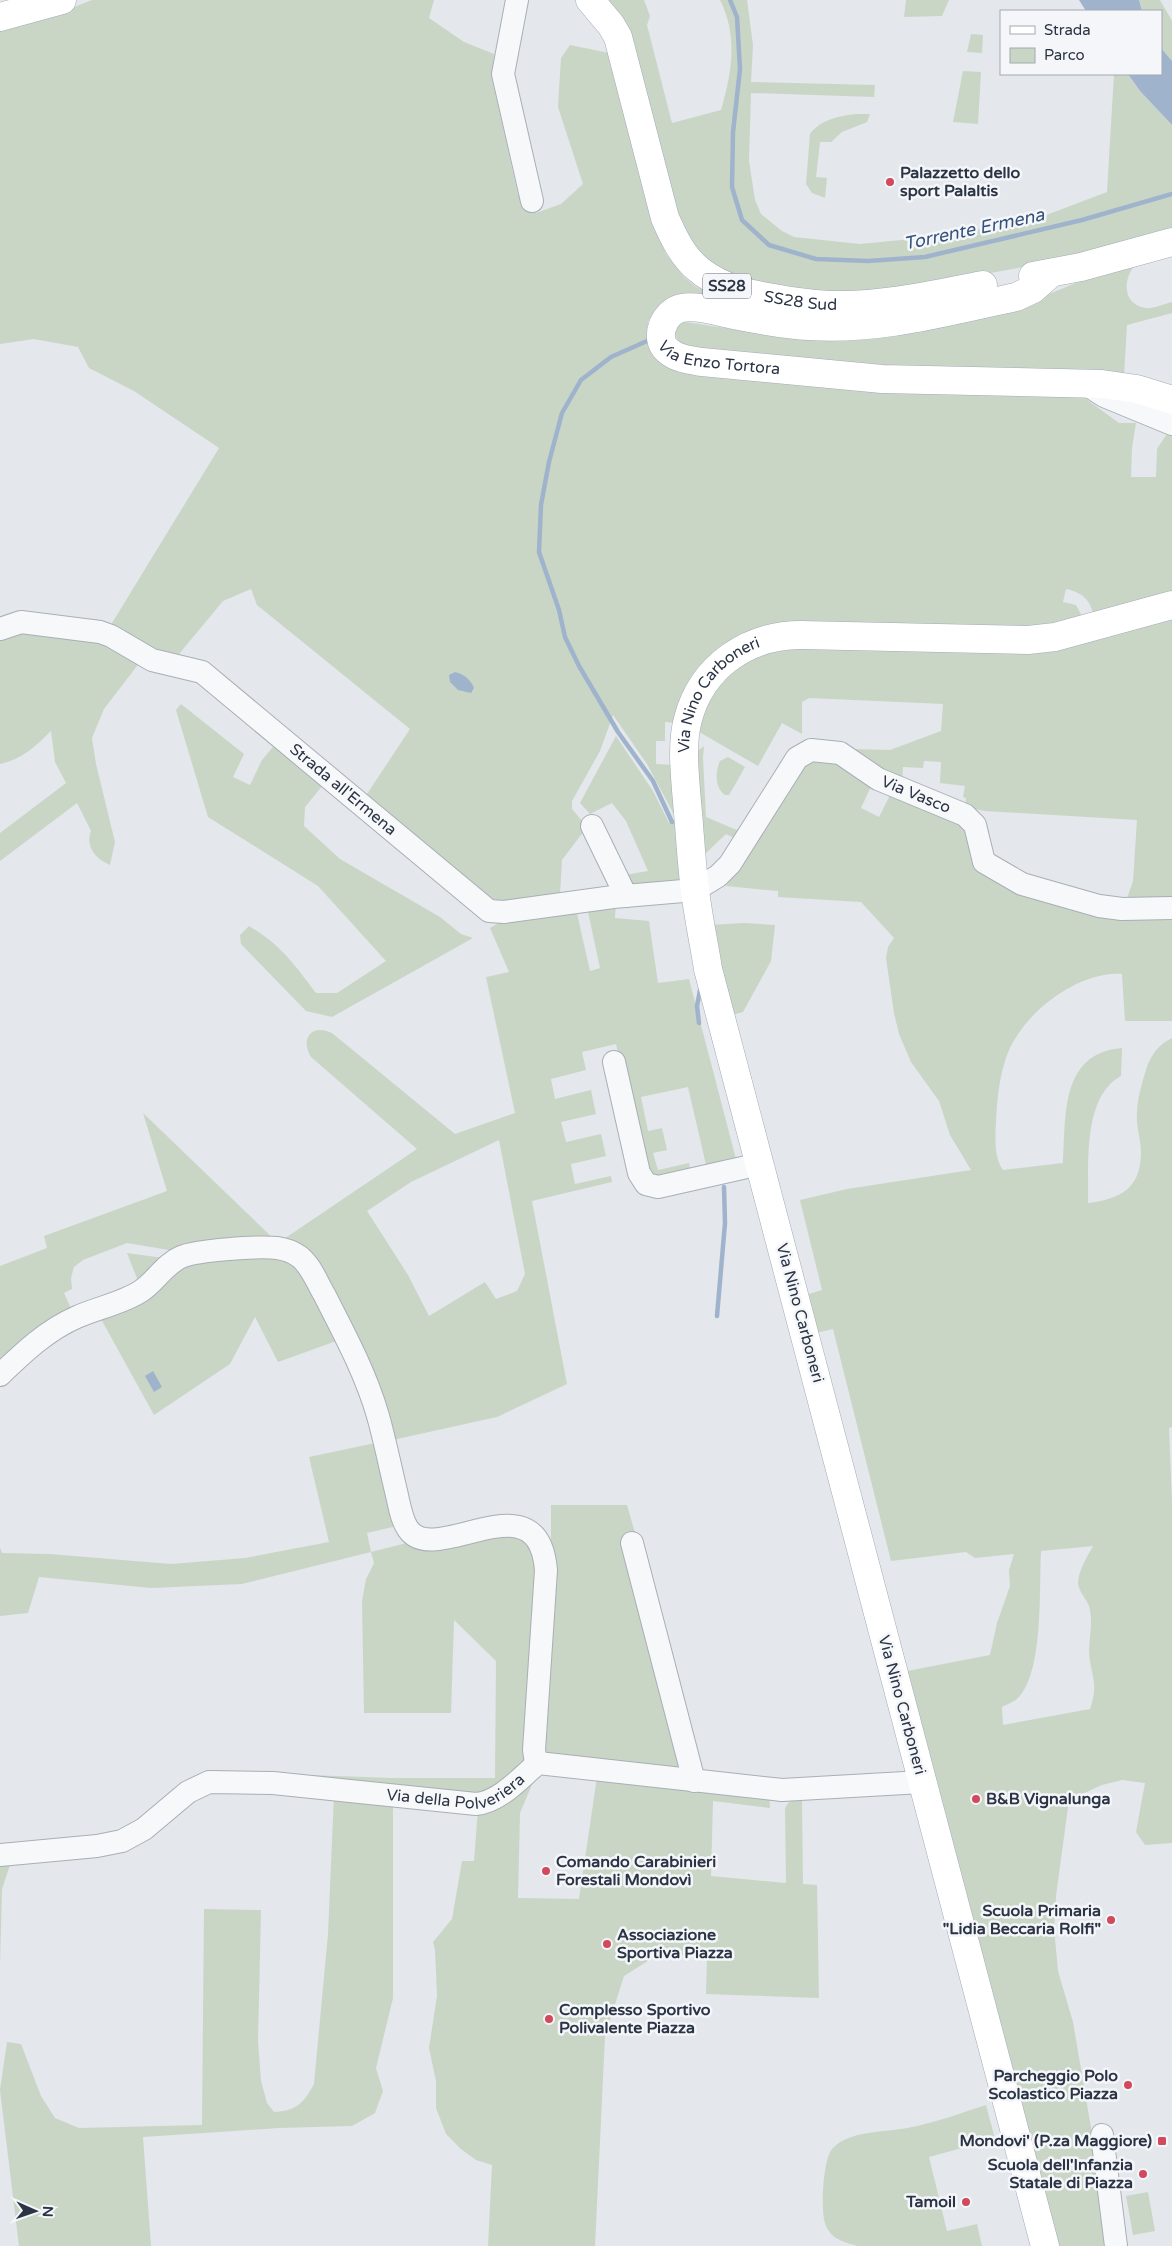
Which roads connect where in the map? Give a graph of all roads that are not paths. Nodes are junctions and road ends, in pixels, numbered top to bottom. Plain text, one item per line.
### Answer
1 (62, 0) edge
2 (517, 0) edge
3 (590, 0) edge
4 (0, 17) edge
5 (532, 201) dead end
6 (1172, 242) edge
7 (1052, 273) junction
8 (1084, 384) junction
9 (1172, 400) edge
10 (1172, 424) edge
11 (1172, 605) edge
12 (0, 629) edge
13 (592, 826) dead end
14 (695, 890) junction
15 (626, 896) junction
16 (1172, 908) edge
17 (614, 1062) dead end
18 (760, 1164) junction
19 (0, 1375) edge
20 (632, 1542) dead end
21 (538, 1763) junction
22 (694, 1781) junction
23 (922, 1782) junction
24 (0, 1855) edge
25 (1102, 2135) dead end
26 (1045, 2246) edge
27 (1116, 2246) edge

1 - 4 main road
2 - 5 street
3 - 7 main road, SS28 Sud / SS28
6 - 7 main road, SS28
7 - 8 main road, Via Enzo Tortora
8 - 9 main road, Via Enzo Tortora
8 - 10 street, Via Enzo Tortora
11 - 14 main road, Via Nino Carboneri
12 - 15 street, Strada all'Ermena
13 - 15 street
14 - 15 street, Strada all'Ermena
14 - 16 street, Via Vasco
14 - 18 main road, Via Nino Carboneri
17 - 18 street
18 - 23 main road, Via Nino Carboneri
19 - 21 street
20 - 22 street
21 - 22 street, Via della Polveriera
21 - 24 street, Via della Polveriera
22 - 23 street, Via della Polveriera
23 - 26 main road, Via Nino Carboneri
25 - 27 street

